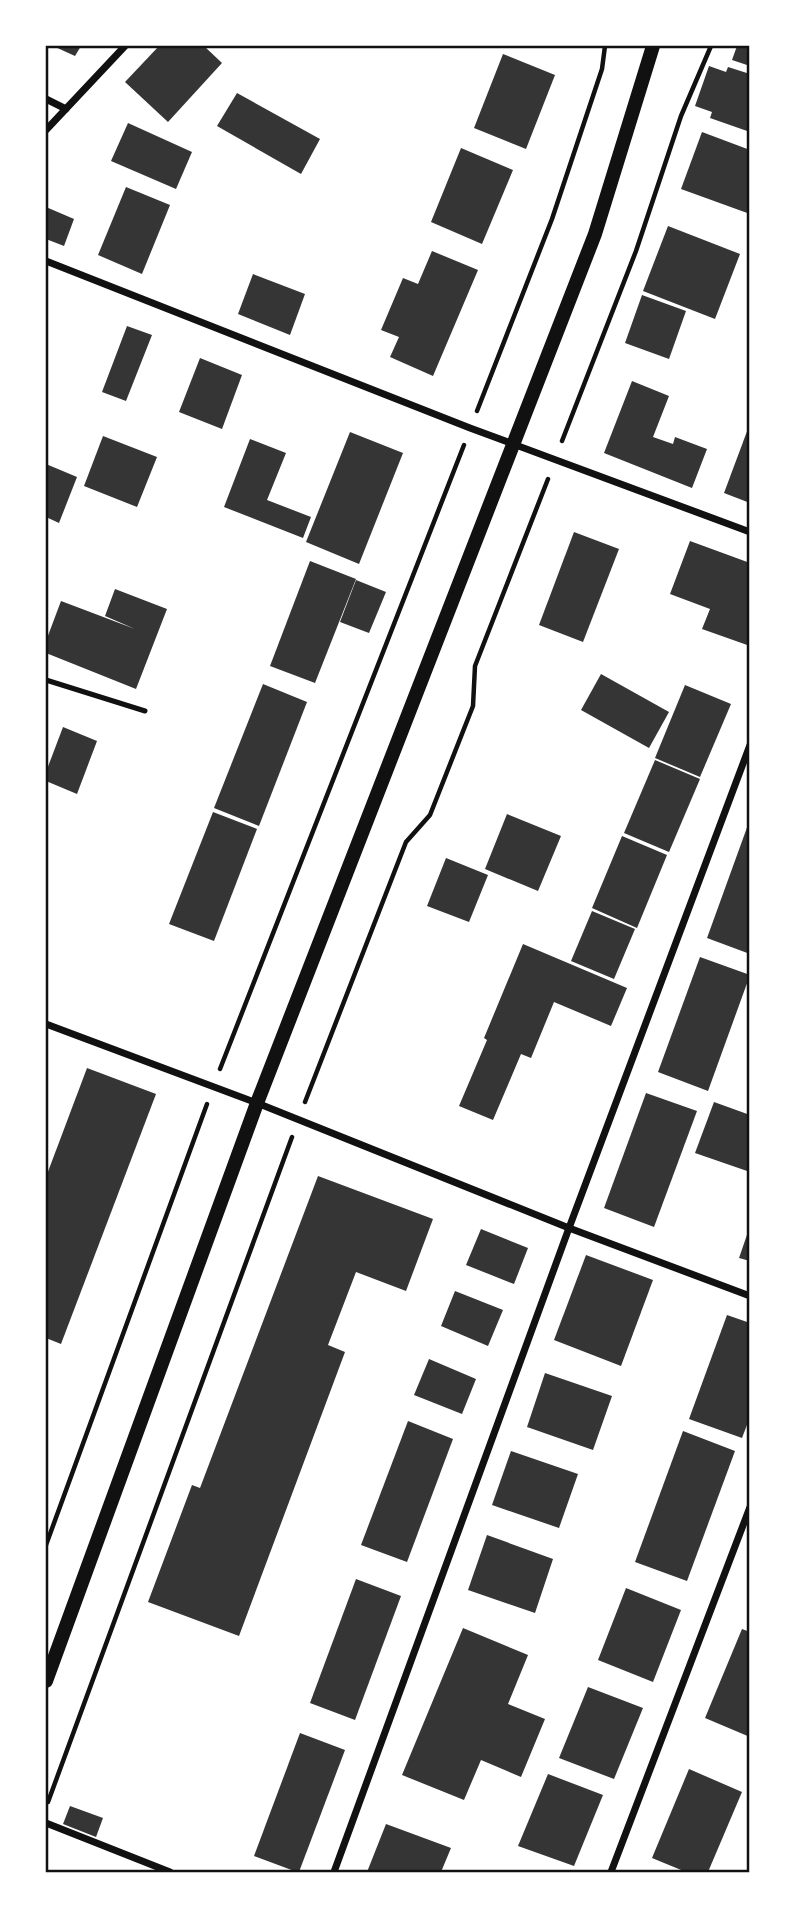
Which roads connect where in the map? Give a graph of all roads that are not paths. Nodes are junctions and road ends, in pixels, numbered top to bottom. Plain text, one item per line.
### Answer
1 (125, 46) edge
2 (653, 46) edge
3 (46, 99) edge
4 (66, 109) junction
5 (46, 130) edge
6 (46, 261) edge
7 (513, 444) junction
8 (750, 532) edge
9 (46, 680) edge
10 (145, 711) dead end
11 (750, 745) edge
12 (46, 1024) edge
13 (257, 1103) junction
14 (569, 1228) junction
15 (750, 1296) edge
16 (750, 1507) edge
17 (46, 1681) edge
18 (46, 1823) edge
19 (170, 1872) edge
20 (334, 1872) edge
21 (611, 1872) edge

1 - 4 street
2 - 7 main road
3 - 4 street
4 - 5 street
6 - 7 street
7 - 8 street
7 - 13 main road
9 - 10 lane
11 - 14 street
12 - 13 street
13 - 14 street
13 - 17 main road
14 - 15 street
14 - 20 street
16 - 21 street
18 - 19 street

